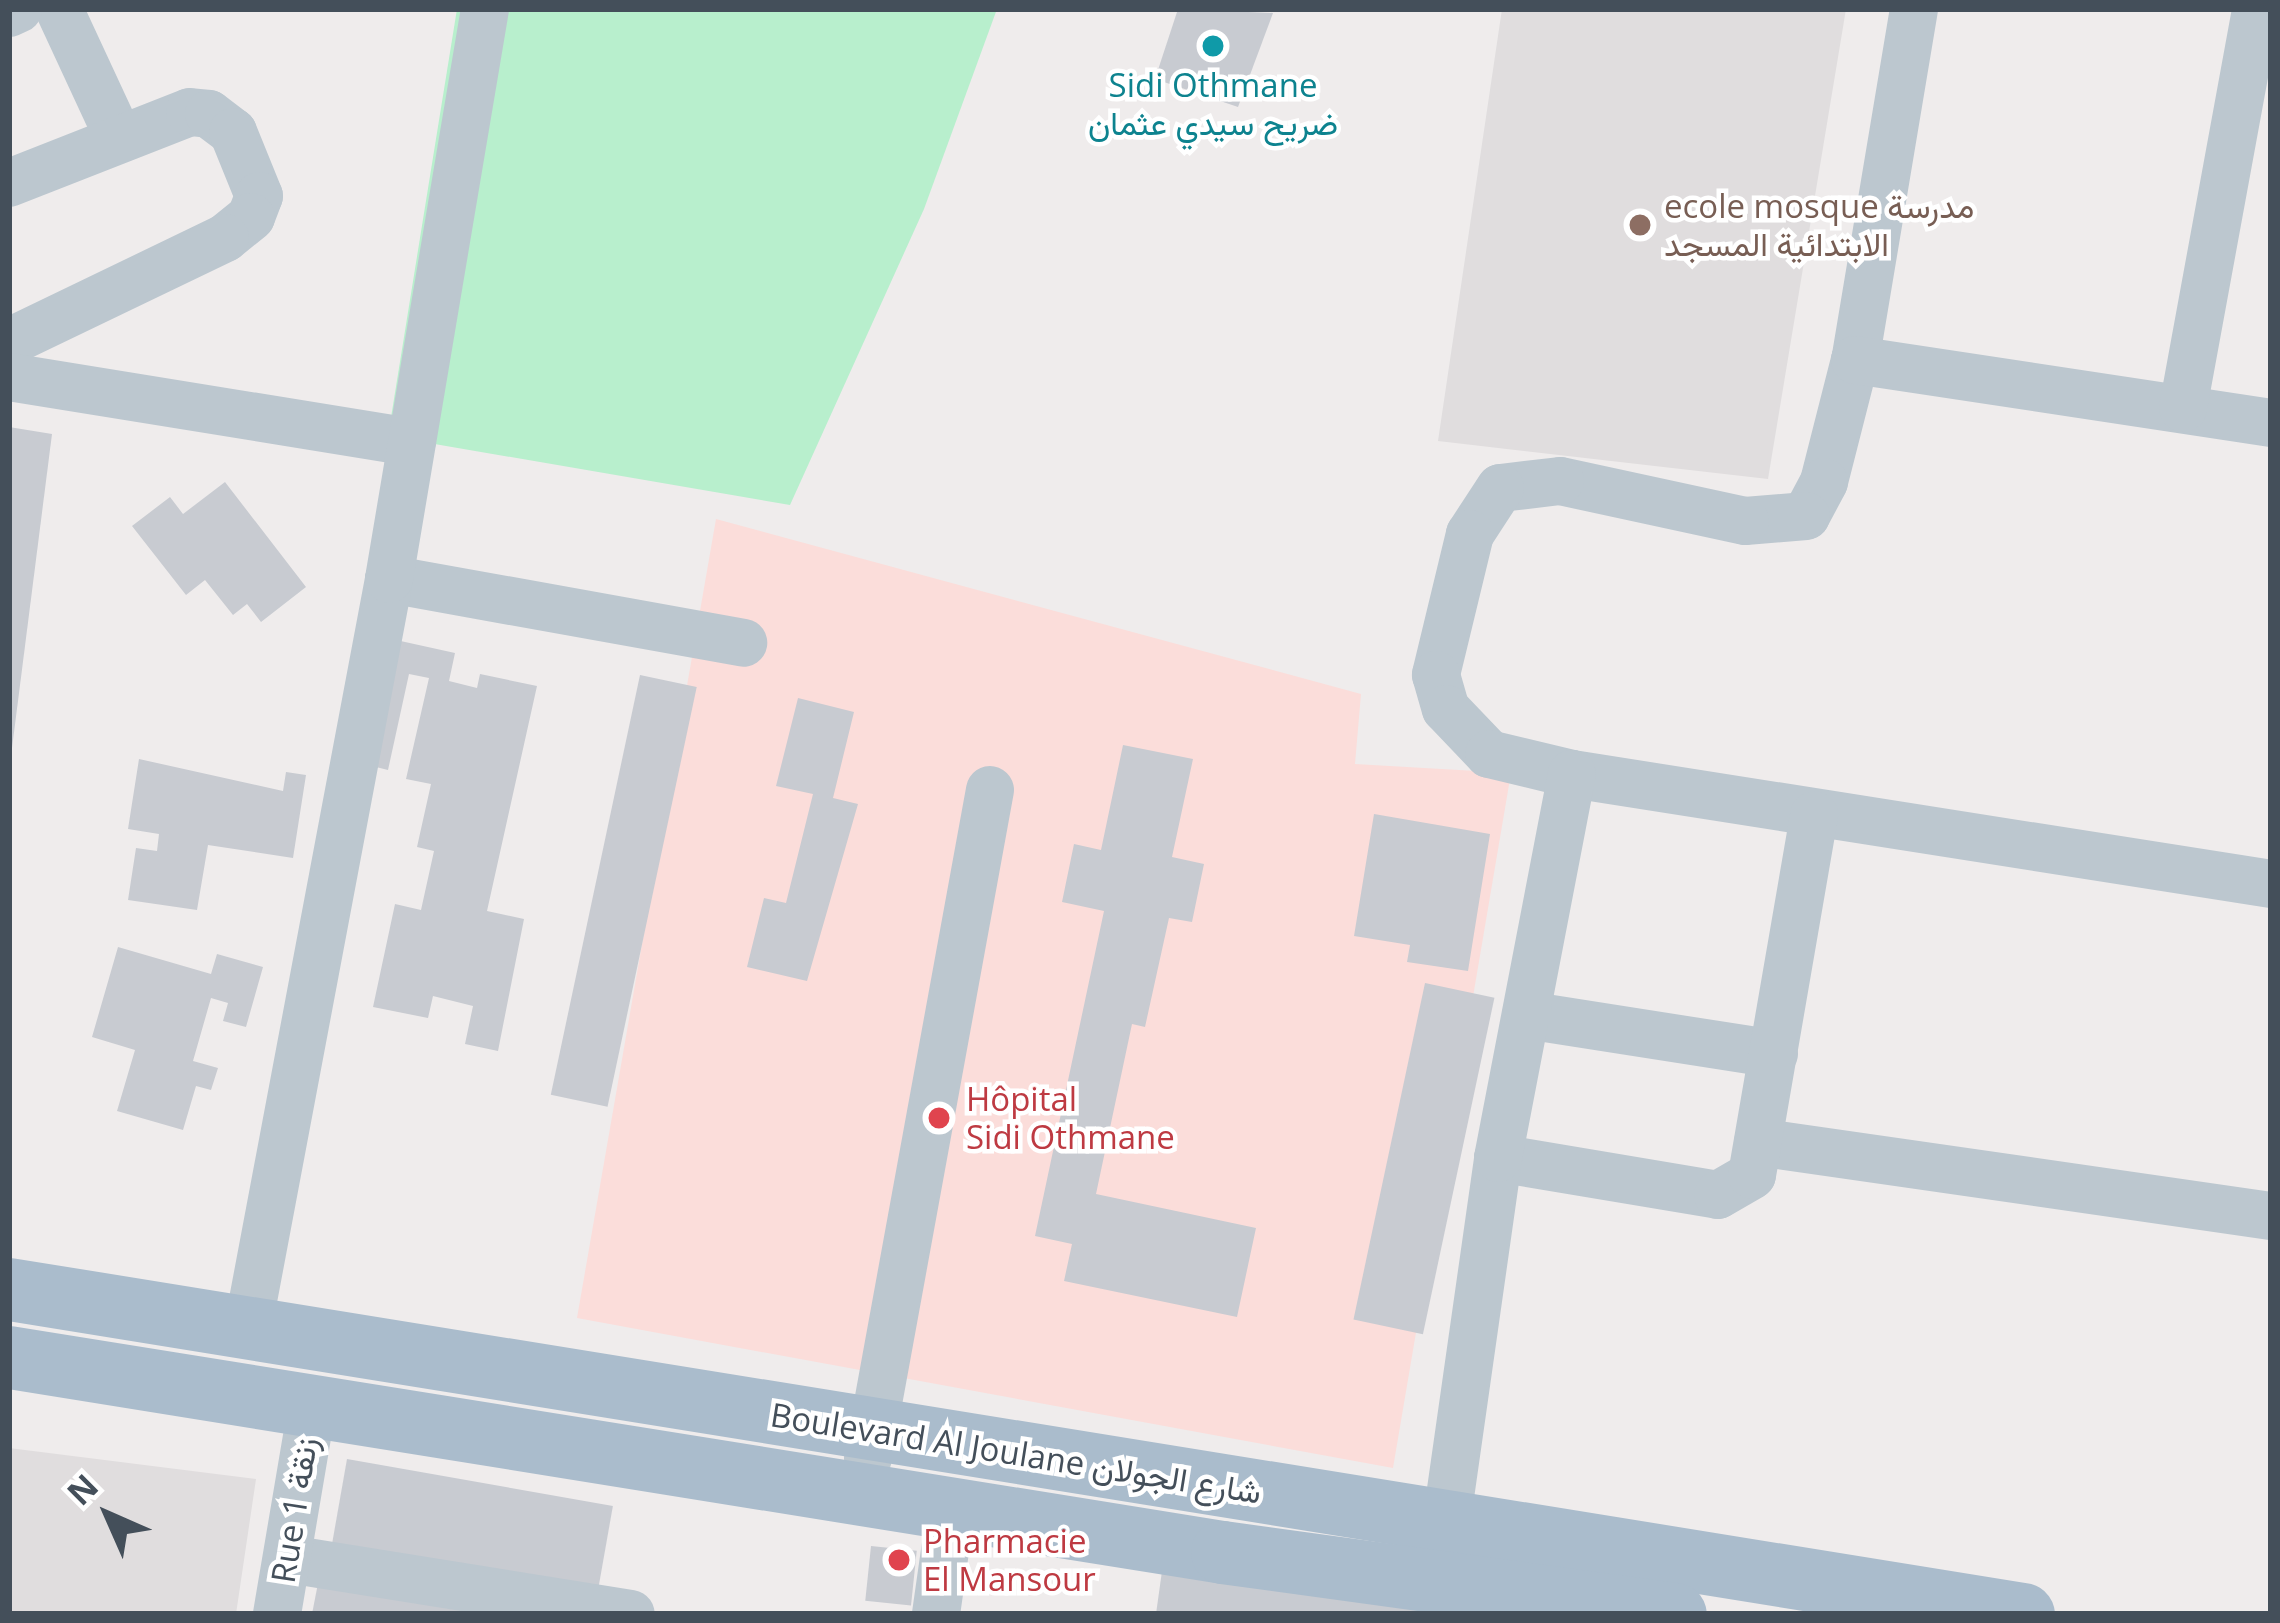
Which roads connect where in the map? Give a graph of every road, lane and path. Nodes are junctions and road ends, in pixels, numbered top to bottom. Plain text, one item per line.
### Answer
1 (18, 9) edge
2 (59, 9) edge
3 (484, 9) edge
4 (1914, 9) edge
5 (2256, 9) edge
6 (9, 13) edge
7 (119, 138) junction
8 (9, 183) edge
9 (9, 342) edge
10 (1855, 360) junction
11 (9, 377) edge
12 (2183, 408) junction
13 (2271, 423) edge
14 (412, 442) junction
15 (389, 579) junction
16 (742, 643) dead end
17 (1571, 774) junction
18 (990, 790) dead end
19 (1814, 814) junction
20 (2271, 884) edge
21 (1526, 1015) junction
22 (1774, 1054) junction
23 (1758, 1142) junction
24 (1498, 1158) junction
25 (2271, 1216) edge
26 (9, 1289) edge
27 (248, 1328) junction
28 (9, 1357) edge
29 (312, 1406) junction
30 (875, 1430) junction
31 (860, 1492) junction
32 (951, 1508) junction
33 (1446, 1525) junction
34 (288, 1559) junction
35 (1606, 1607) edge
36 (277, 1614) edge
37 (631, 1614) edge
38 (936, 1614) edge
39 (1675, 1614) edge
40 (2023, 1614) edge

1 - 6 street
2 - 7 street
3 - 14 street
4 - 10 street
5 - 12 street
7 - 8 street
7 - 9 street
10 - 12 street
10 - 17 street
11 - 14 street
12 - 13 street
14 - 15 street
15 - 16 street
15 - 27 street
17 - 19 street
17 - 21 street
18 - 30 street
19 - 20 street
19 - 22 street
21 - 22 street
21 - 24 street
22 - 23 street
23 - 24 street
23 - 25 street
24 - 33 street
26 - 27 main road, Boulevard Al Joulane شارع الجولان
27 - 30 main road, Boulevard Al Joulane شارع الجولان
28 - 29 main road, Boulevard Al Joulane شارع الجولان
29 - 31 main road, Boulevard Al Joulane شارع الجولان
29 - 34 street, Rue 1 زنقة
30 - 31 street
30 - 33 main road, Boulevard Al Joulane شارع الجولان
31 - 32 main road, Boulevard Al Joulane شارع الجولان
32 - 35 main road, Boulevard Al Joulane شارع الجولان
32 - 38 street
33 - 40 main road, Boulevard Al Joulane شارع الجولان
34 - 36 street, Rue 1 زنقة
34 - 37 street
35 - 39 main road, Boulevard Al Joulane شارع الجولان

